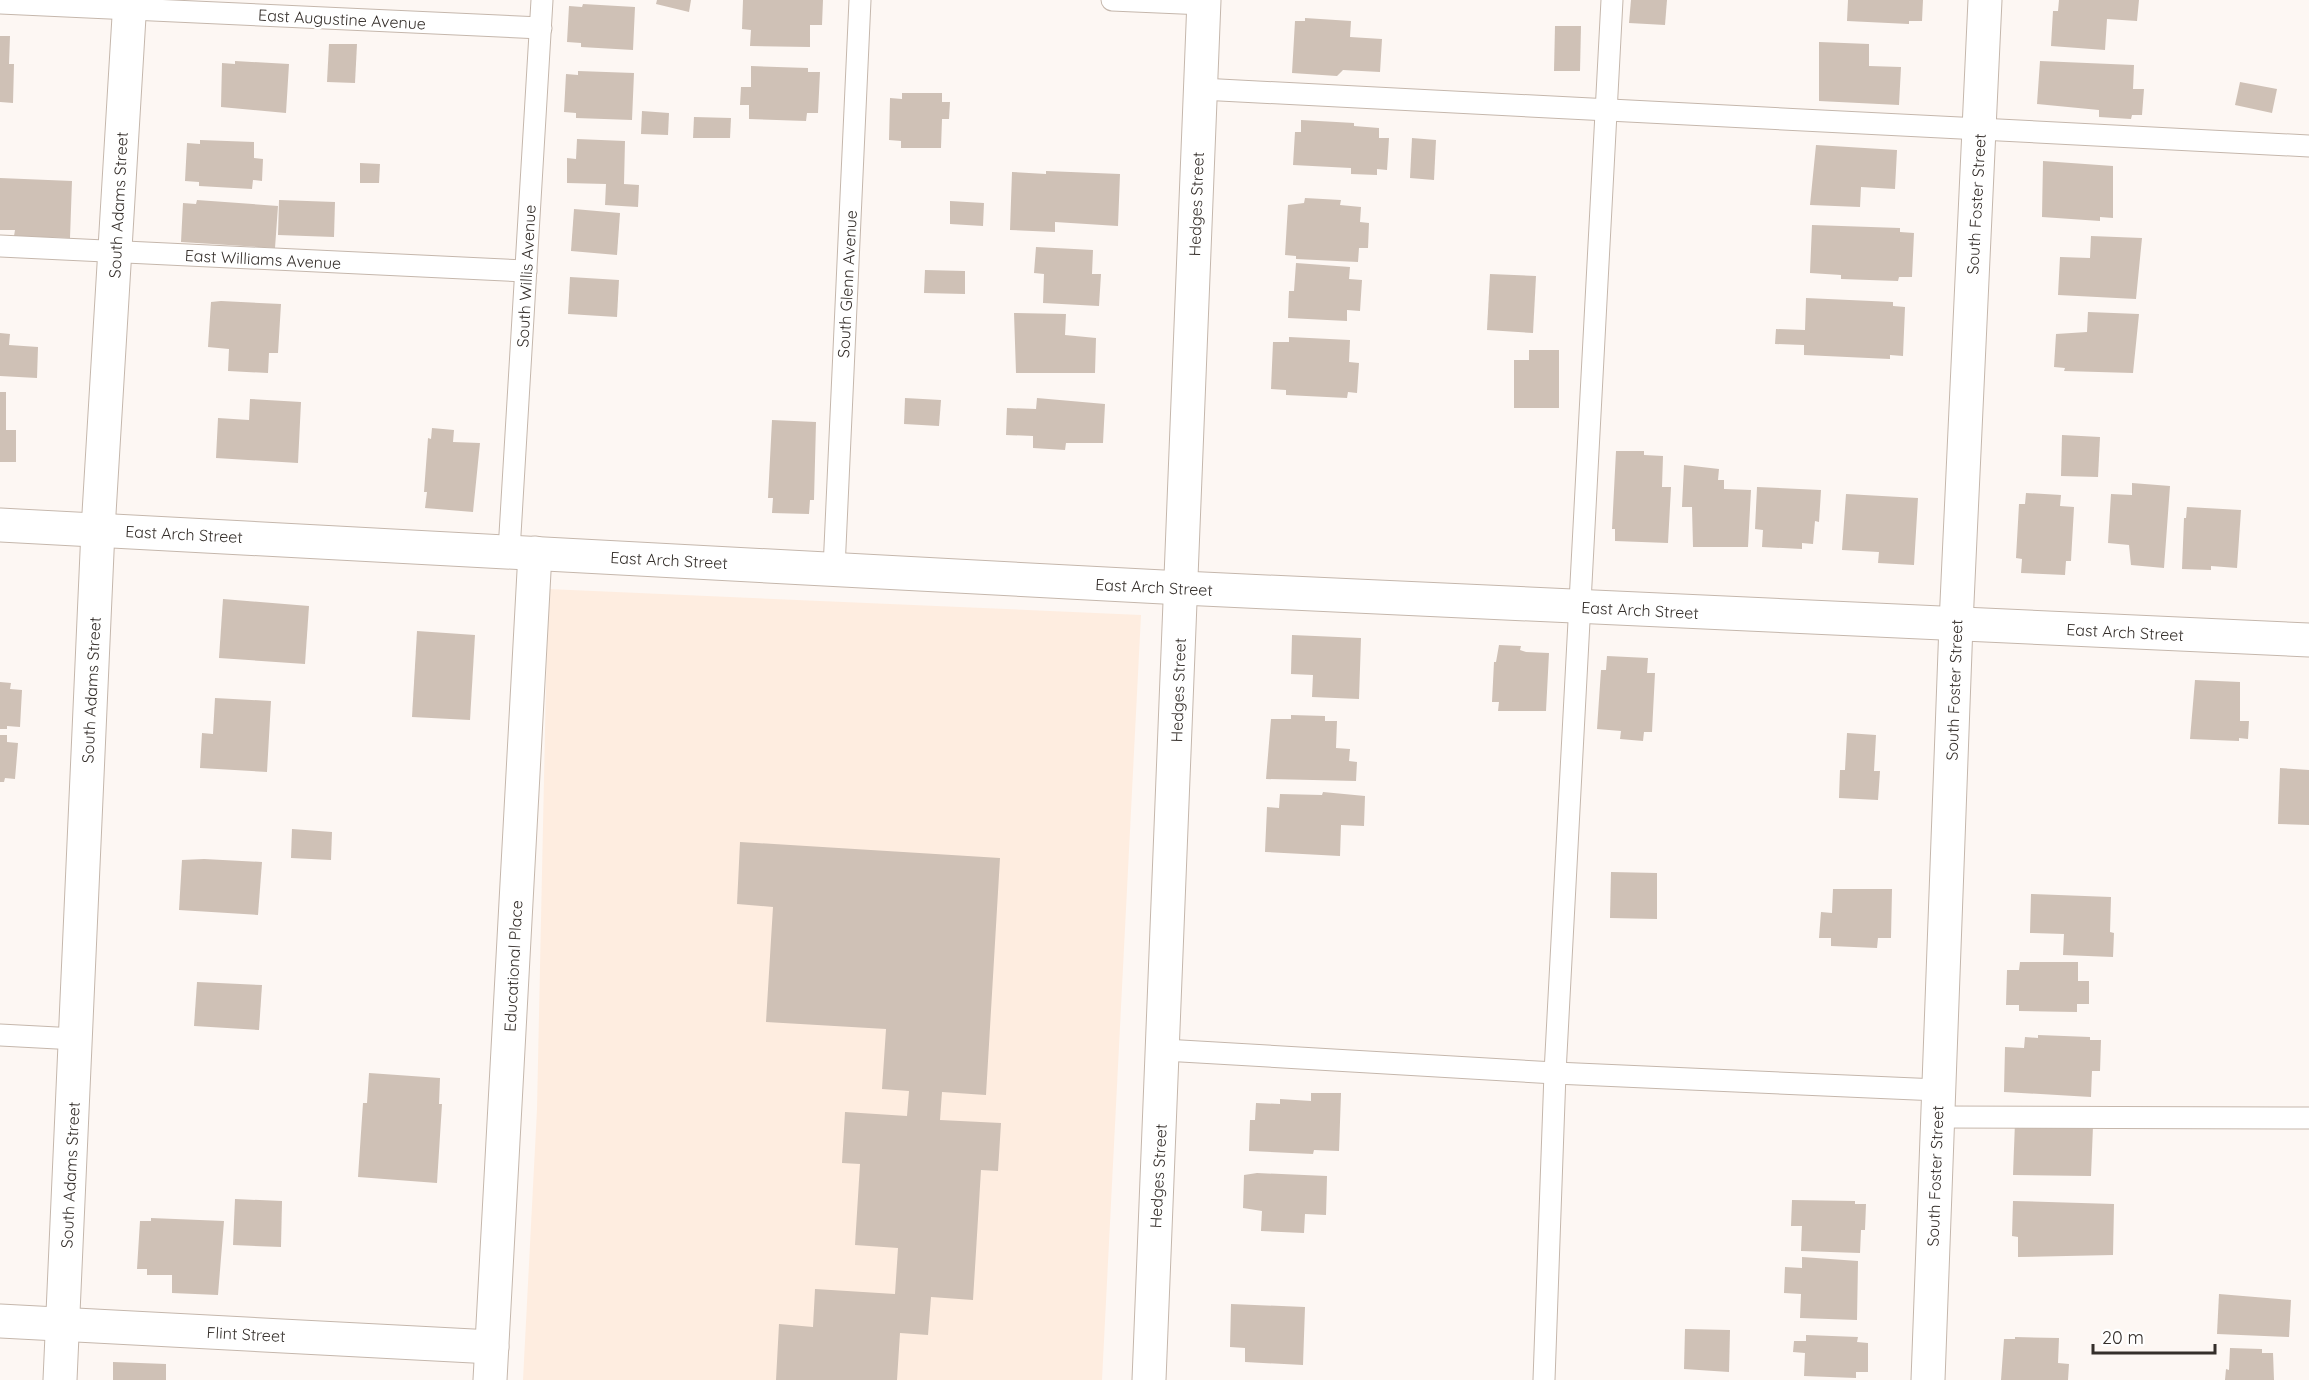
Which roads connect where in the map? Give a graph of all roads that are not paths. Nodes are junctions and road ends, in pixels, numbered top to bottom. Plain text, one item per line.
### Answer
1 (542, 0) edge
2 (860, 0) edge
3 (1112, 0) edge
4 (1612, 0) edge
5 (1985, 0) edge
6 (1204, 2) edge
7 (0, 3) edge
8 (130, 5) edge
9 (540, 28) junction
10 (1201, 89) junction
11 (1605, 111) junction
12 (1979, 129) junction
13 (2309, 146) edge
14 (0, 246) edge
15 (116, 252) junction
16 (526, 271) junction
17 (0, 525) edge
18 (98, 530) junction
19 (522, 552) junction
20 (834, 569) junction
21 (1182, 588) junction
22 (1581, 607) junction
23 (1956, 624) junction
24 (2309, 640) edge
25 (0, 1035) edge
26 (76, 1039) junction
27 (1164, 1050) junction
28 (1555, 1073) junction
29 (1937, 1103) junction
30 (2309, 1118) edge
31 (0, 1321) edge
32 (63, 1324) junction
33 (492, 1347) junction
34 (60, 1380) edge
35 (490, 1380) edge
36 (1149, 1380) edge
37 (1544, 1380) edge
38 (1928, 1380) edge

1 - 9 lane, South Willis Avenue
2 - 20 lane, South Glenn Avenue
3 - 6 lane
4 - 11 lane
5 - 12 street, South Foster Street
6 - 10 street, Hedges Street
7 - 8 lane, East Augustine Avenue
8 - 9 lane, East Augustine Avenue
8 - 15 street, South Adams Street
9 - 16 lane, South Willis Avenue
10 - 11 lane
10 - 21 street, Hedges Street
11 - 12 lane
11 - 22 lane
12 - 13 lane
12 - 23 street, South Foster Street
14 - 15 lane, East Williams Avenue
15 - 16 lane, East Williams Avenue
15 - 18 street, South Adams Street
16 - 19 lane, South Willis Avenue
17 - 18 street, East Arch Street
18 - 19 street, East Arch Street
18 - 26 street, South Adams Street
19 - 20 street, East Arch Street
19 - 33 street, Educational Place
20 - 21 street, East Arch Street
21 - 22 street, East Arch Street
21 - 27 street, Hedges Street
22 - 23 street, East Arch Street
22 - 28 lane
23 - 24 street, East Arch Street
23 - 29 street, South Foster Street
25 - 26 lane
26 - 32 street, South Adams Street
27 - 28 lane
27 - 36 street, Hedges Street
28 - 29 lane
28 - 37 lane
29 - 30 lane
29 - 38 street, South Foster Street
31 - 32 street, Flint Street
32 - 33 street, Flint Street
32 - 34 street, South Adams Street
33 - 35 street, Educational Place

